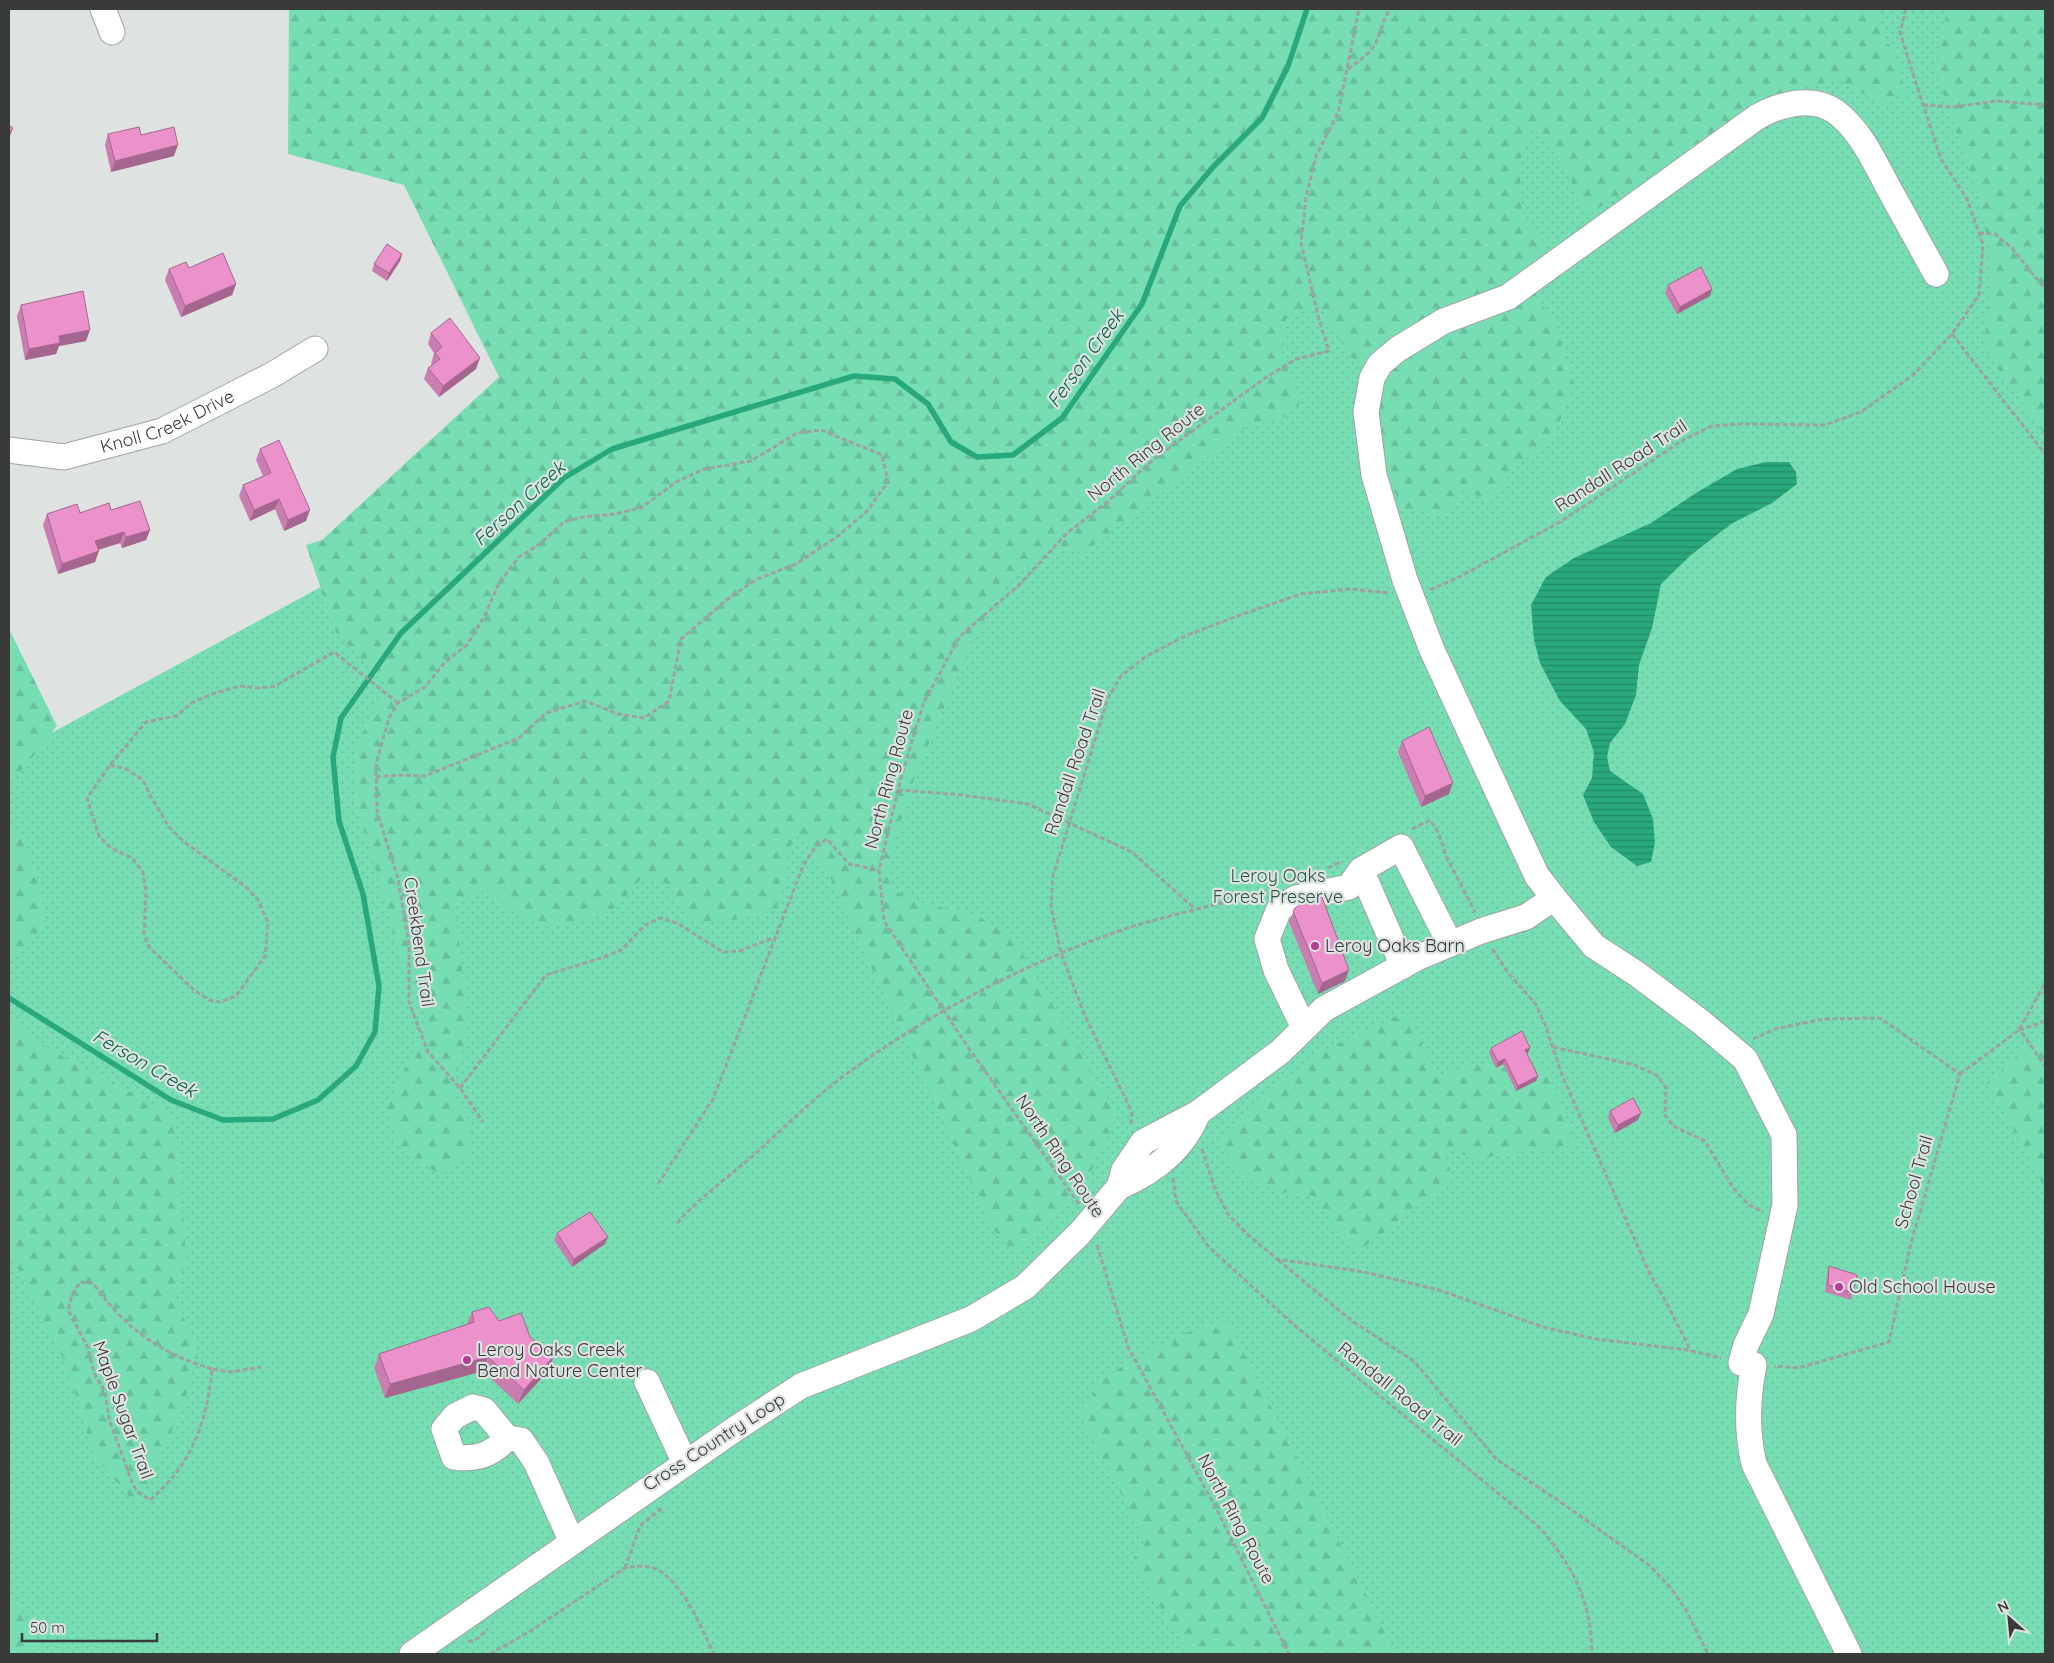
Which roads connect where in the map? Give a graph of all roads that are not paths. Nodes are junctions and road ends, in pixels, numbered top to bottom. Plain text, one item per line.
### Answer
1 (103, 9) edge
2 (112, 32) dead end
3 (1936, 274) dead end
4 (315, 349) dead end
5 (9, 450) edge
6 (1354, 864) junction
7 (1554, 898) junction
8 (1450, 944) junction
9 (1403, 966) junction
10 (1304, 1028) junction
11 (647, 1382) dead end
12 (507, 1438) dead end
13 (685, 1463) junction
14 (572, 1542) junction
15 (412, 1654) edge
16 (1849, 1654) edge

1 - 2 street
3 - 7 street
4 - 5 street, Knoll Creek Drive
6 - 8 street
6 - 9 street
6 - 10 street
7 - 8 street
7 - 16 street
8 - 9 street
9 - 10 street
10 - 13 street
11 - 13 street
12 - 14 street
13 - 14 street
14 - 15 street

